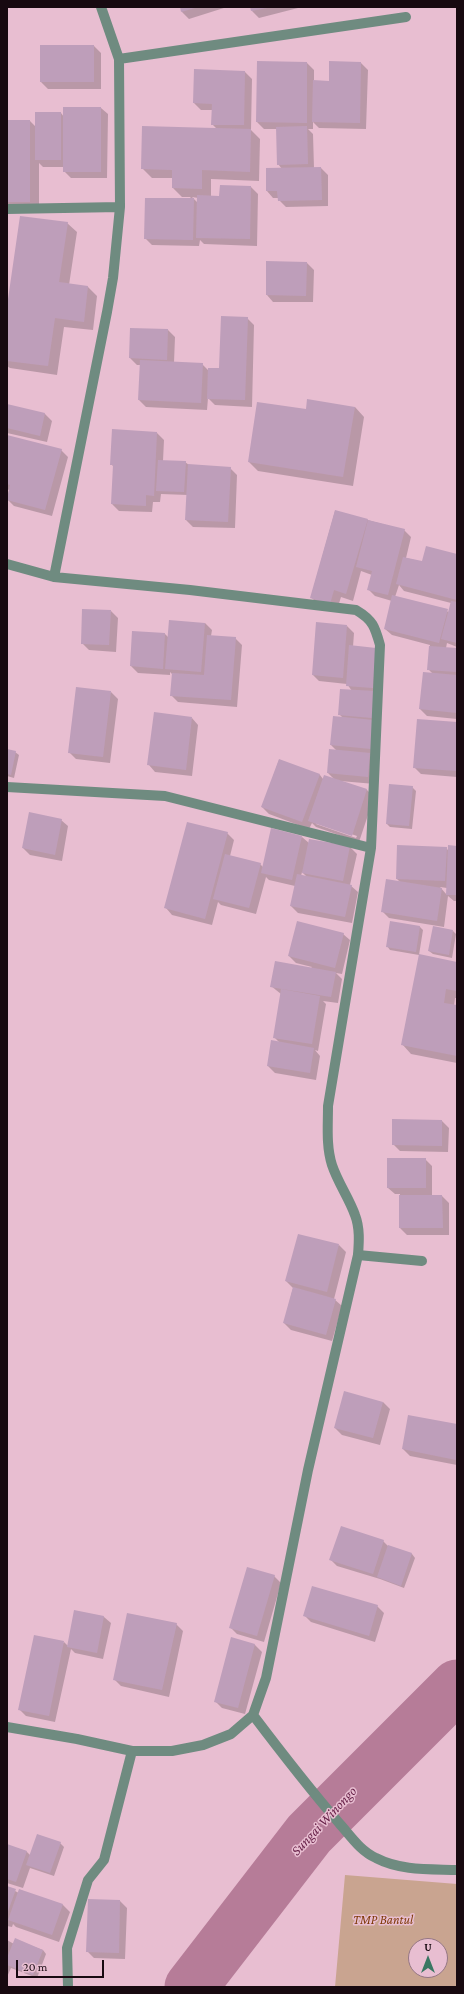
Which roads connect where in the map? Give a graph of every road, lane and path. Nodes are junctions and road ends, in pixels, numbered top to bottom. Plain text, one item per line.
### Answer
1 (101, 7) edge
2 (406, 17) dead end
3 (119, 60) junction
4 (120, 206) junction
5 (7, 209) edge
6 (7, 564) edge
7 (54, 577) junction
8 (7, 788) edge
9 (371, 848) junction
10 (358, 1255) junction
11 (422, 1261) dead end
12 (253, 1715) junction
13 (7, 1727) edge
14 (132, 1751) junction
15 (457, 1870) edge
16 (68, 1987) edge

1 - 3 street
2 - 3 street
3 - 4 street
4 - 5 street
4 - 7 street
6 - 7 street
7 - 9 street
8 - 9 street
9 - 10 street
10 - 11 street
10 - 12 street
12 - 14 street
12 - 15 street
13 - 14 street
14 - 16 street

